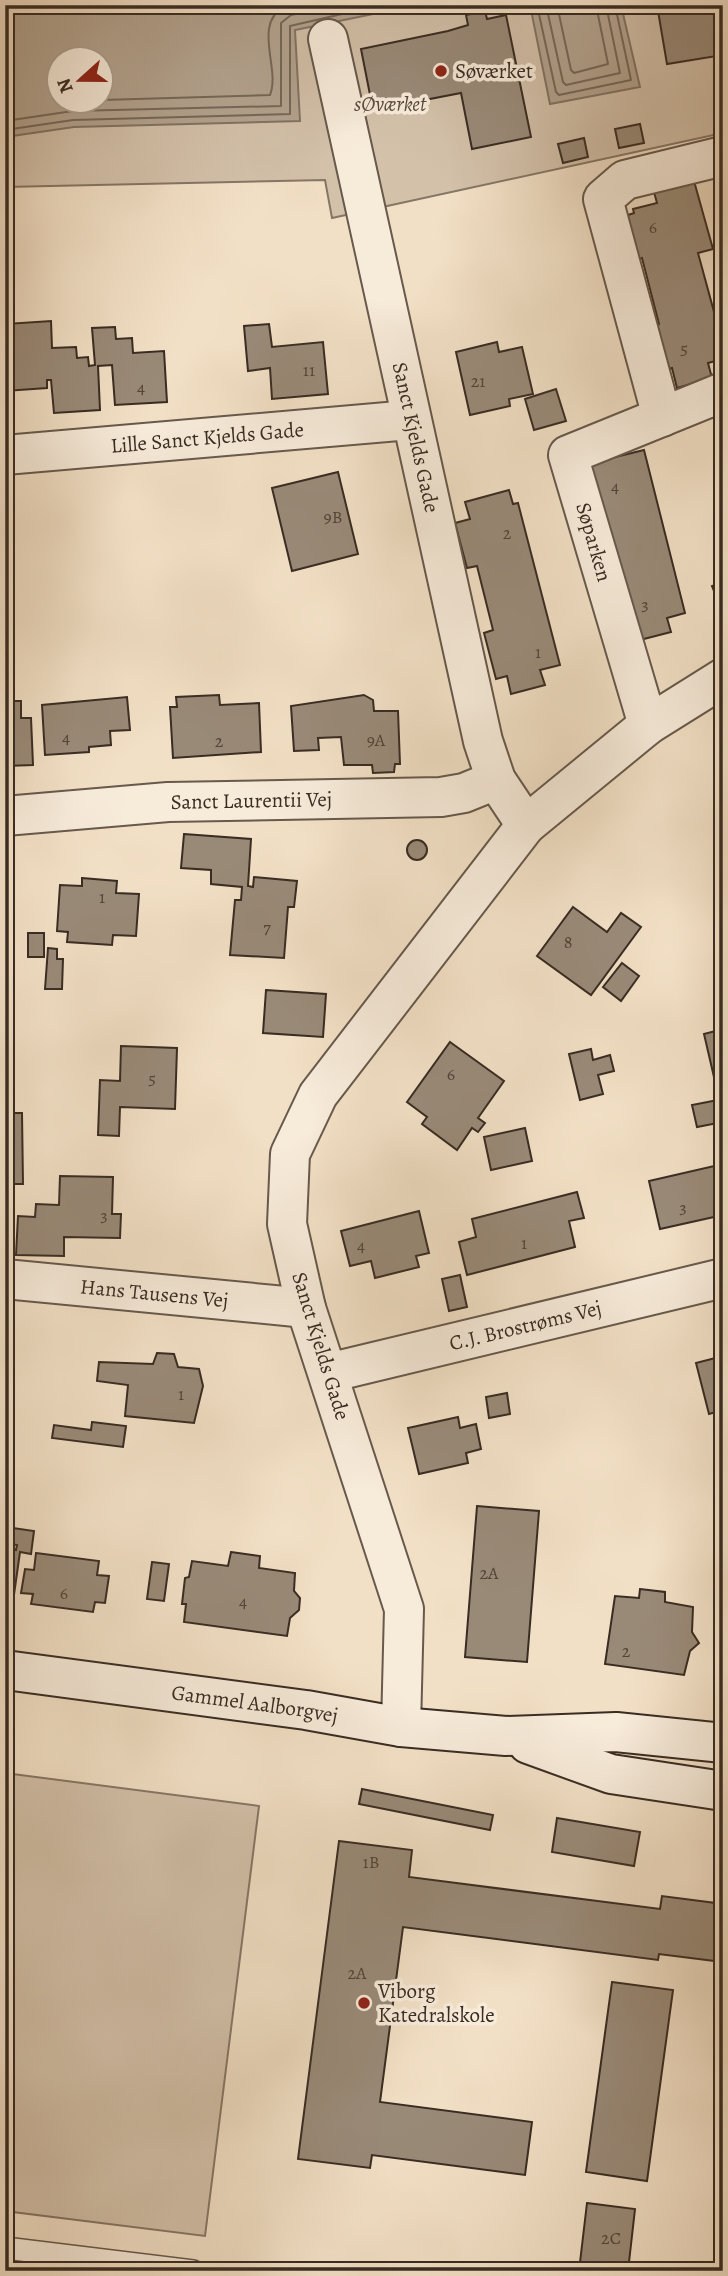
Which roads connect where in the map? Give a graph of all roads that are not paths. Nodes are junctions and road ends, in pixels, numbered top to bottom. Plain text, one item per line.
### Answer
1 (328, 39) dead end
2 (723, 156) edge
3 (723, 392) edge
4 (662, 417) junction
5 (410, 420) junction
6 (5, 455) edge
7 (723, 678) edge
8 (648, 725) junction
9 (496, 780) junction
10 (5, 816) edge
11 (526, 825) junction
12 (723, 1278) edge
13 (5, 1279) edge
14 (306, 1308) junction
15 (328, 1373) junction
16 (5, 1670) edge
17 (401, 1727) junction
18 (506, 1736) junction
19 (723, 1743) edge
20 (723, 1791) edge
21 (5, 2248) edge
22 (193, 2271) edge

1 - 5 street, Sanct Kjelds Gade
2 - 4 street
3 - 4 street, Søparken
4 - 8 street, Søparken
5 - 6 street, Lille Sanct Kjelds Gade
5 - 9 street, Sanct Kjelds Gade
7 - 8 street, Sanct Kjelds Gade
8 - 11 street, Sanct Kjelds Gade
9 - 10 street, Sanct Laurentii Vej
9 - 11 street, Sanct Kjelds Gade
11 - 14 street, Sanct Kjelds Gade
12 - 15 street, C.J. Brostrøms Vej
13 - 14 street, Hans Tausens Vej
14 - 15 street, Sanct Kjelds Gade
15 - 17 street, Sanct Kjelds Gade
16 - 17 street, Gammel Aalborgvej
17 - 18 street, Gammel Aalborgvej
18 - 19 street, Gammel Aalborgvej
18 - 20 street, Gammel Aalborgvej
21 - 22 lane

